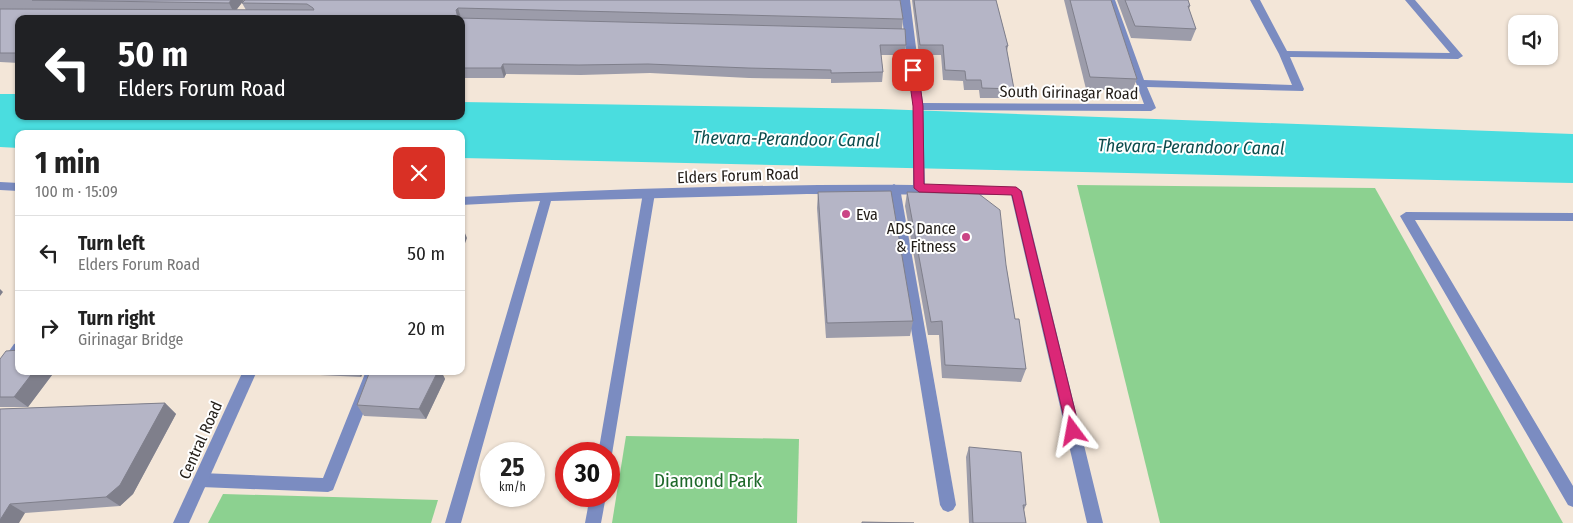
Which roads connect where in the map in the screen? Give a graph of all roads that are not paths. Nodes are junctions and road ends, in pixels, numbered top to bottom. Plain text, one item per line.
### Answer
1 (905, 0) edge
2 (1110, 0) edge
3 (1255, 0) edge
4 (1410, 0) edge
5 (1284, 54) junction
6 (1140, 83) junction
7 (918, 106) junction
8 (0, 186) edge
9 (15, 187) edge
10 (894, 188) junction
11 (919, 188) junction
12 (649, 193) junction
13 (546, 196) junction
14 (465, 201) edge
15 (1573, 217) edge
16 (15, 354) edge
17 (0, 375) edge
18 (248, 375) edge
19 (371, 375) edge
20 (607, 442) edge
21 (201, 480) junction
22 (1573, 500) edge
23 (948, 505) dead end
24 (596, 507) edge
25 (181, 523) edge
26 (453, 523) edge
27 (593, 523) edge
28 (1095, 523) edge

1 - 7 street
2 - 6 street
3 - 5 street
4 - 5 street
5 - 6 street, South Girinagar Road
6 - 7 street, South Girinagar Road
7 - 11 street
8 - 9 street
10 - 11 street, Elders Forum Road
10 - 12 street, Elders Forum Road
10 - 23 street
11 - 28 street, Elders Forum Road
12 - 13 street, Elders Forum Road
12 - 20 street
13 - 14 street, Elders Forum Road
13 - 26 street
15 - 22 street
16 - 17 street
18 - 21 street, Central Road
19 - 21 street
21 - 25 street, Central Road
24 - 27 street

